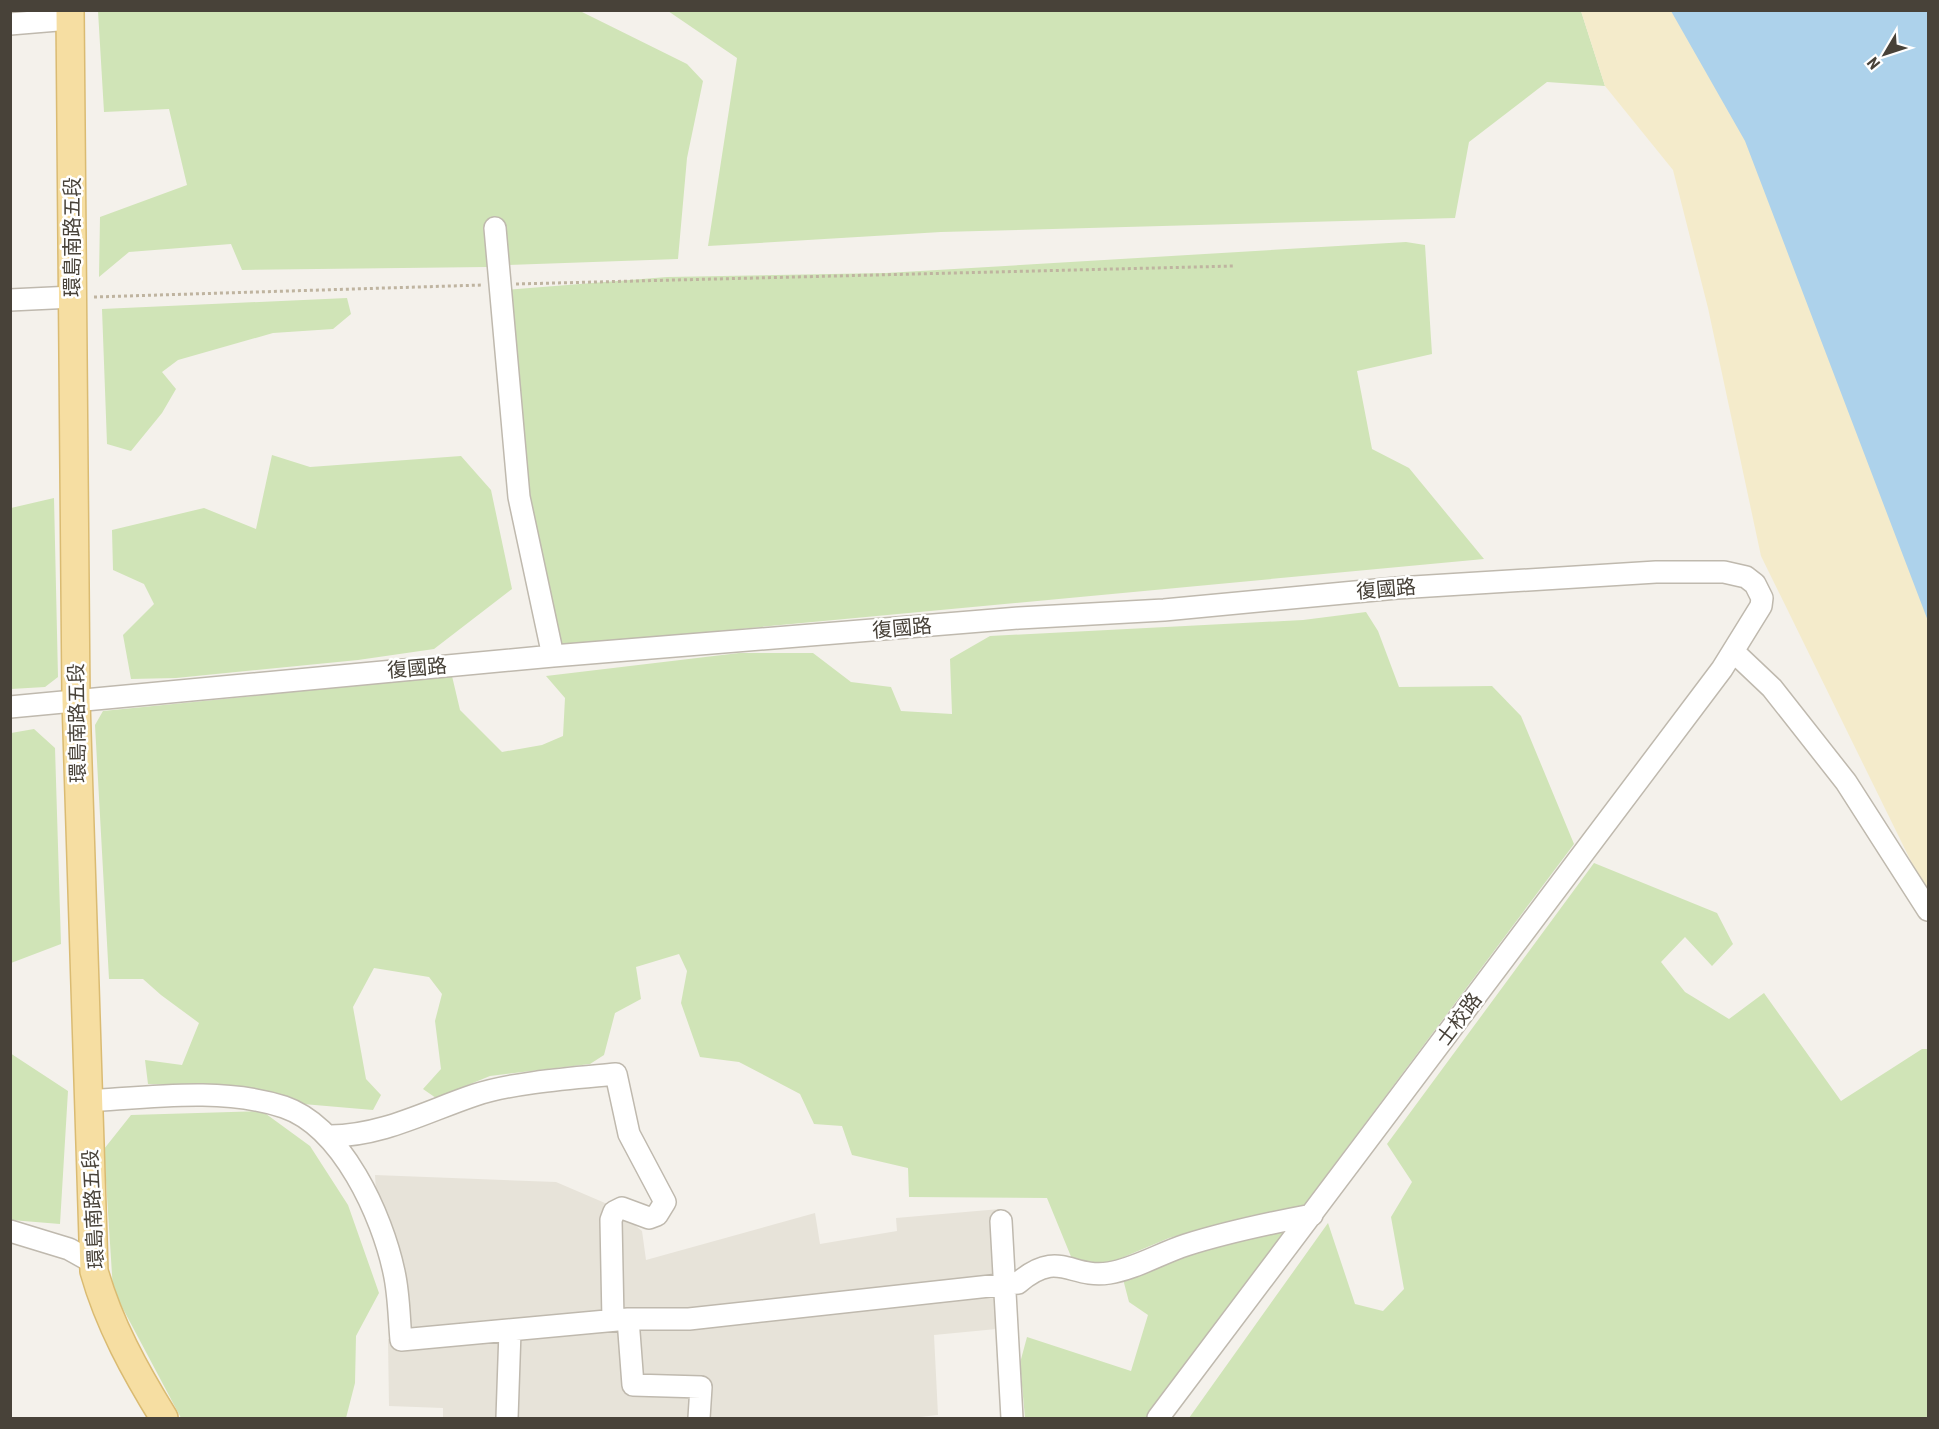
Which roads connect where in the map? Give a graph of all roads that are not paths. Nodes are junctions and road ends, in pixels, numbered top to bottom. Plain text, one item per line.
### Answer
1 (70, 15) edge
2 (10, 24) edge
3 (495, 228) dead end
4 (73, 297) junction
5 (10, 300) edge
6 (1757, 617) joint
7 (1734, 652) junction
8 (554, 656) junction
9 (76, 700) junction
10 (10, 706) edge
11 (1929, 910) edge
12 (89, 1101) junction
13 (330, 1136) junction
14 (1312, 1215) junction
15 (1001, 1221) dead end
16 (10, 1231) edge
17 (94, 1263) junction
18 (1005, 1283) junction
19 (621, 1319) junction
20 (510, 1331) junction
21 (164, 1419) edge
22 (507, 1419) edge
23 (699, 1419) edge
24 (1012, 1419) edge
25 (1158, 1419) edge

1 - 2 street
1 - 4 main road, 環島南路五段
3 - 8 street
4 - 5 street
4 - 9 main road, 環島南路五段
6 - 7 street, 士校路
6 - 8 street, 復國路
7 - 11 street
7 - 14 street, 士校路
8 - 9 street, 復國路
9 - 10 street, 復國路
9 - 12 main road, 環島南路五段
12 - 13 street
12 - 17 main road, 環島南路五段
13 - 19 street
13 - 20 street
14 - 18 street
14 - 25 street, 士校路
15 - 18 street
16 - 17 street
17 - 21 main road, 環島南路五段
18 - 19 street
18 - 24 street
19 - 20 street
19 - 23 street
20 - 22 street

